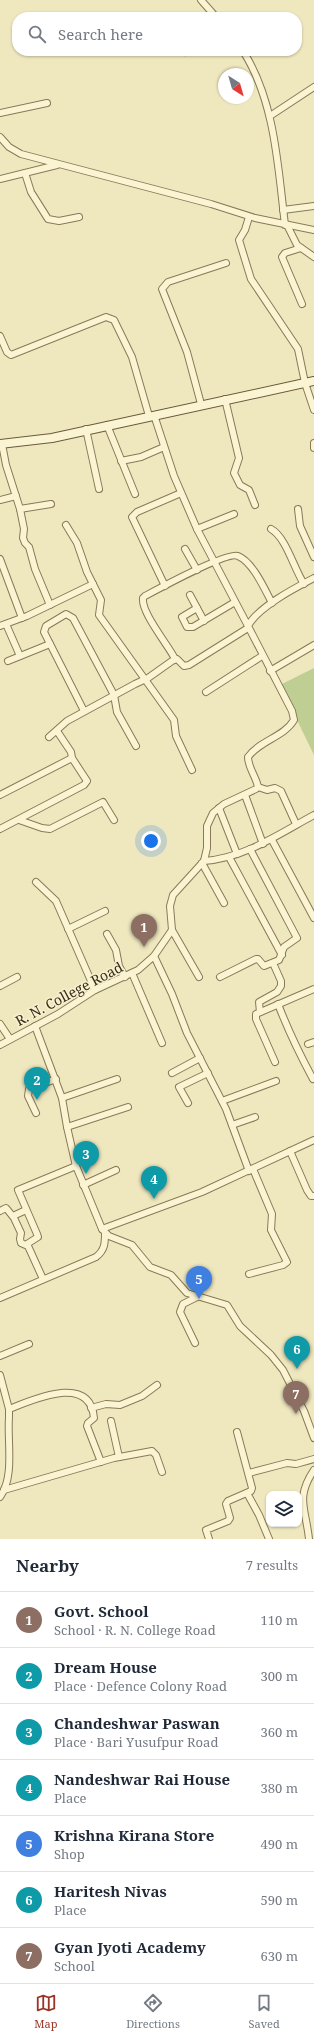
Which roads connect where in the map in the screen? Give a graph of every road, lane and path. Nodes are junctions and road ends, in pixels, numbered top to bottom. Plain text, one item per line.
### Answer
1 (201, 0) edge
2 (212, 12) edge
3 (246, 56) edge
4 (314, 87) edge
5 (47, 103) dead end
6 (0, 113) edge
7 (270, 116) junction
8 (0, 137) edge
9 (58, 165) junction
10 (25, 173) junction
11 (0, 179) edge
12 (314, 206) edge
13 (283, 210) junction
14 (79, 217) dead end
15 (249, 217) junction
16 (286, 225) junction
17 (314, 230) edge
18 (301, 248) junction
19 (314, 257) edge
20 (226, 263) dead end
21 (302, 304) dead end
22 (0, 336) edge
23 (314, 381) edge
24 (305, 383) junction
25 (225, 399) junction
26 (202, 404) junction
27 (314, 410) edge
28 (151, 416) junction
29 (107, 425) junction
30 (86, 430) junction
31 (314, 443) edge
32 (1, 444) edge
33 (164, 448) junction
34 (314, 448) edge
35 (121, 461) junction
36 (99, 489) dead end
37 (182, 493) junction
38 (135, 494) dead end
39 (16, 496) junction
40 (0, 500) edge
41 (51, 504) dead end
42 (255, 505) dead end
43 (20, 509) junction
44 (298, 509) dead end
45 (234, 514) dead end
46 (66, 525) dead end
47 (197, 529) junction
48 (272, 529) dead end
49 (186, 549) dead end
50 (314, 557) edge
51 (0, 560) edge
52 (213, 562) junction
53 (197, 570) junction
54 (314, 578) edge
55 (93, 584) junction
56 (304, 584) junction
57 (165, 586) junction
58 (190, 595) dead end
59 (235, 602) junction
60 (272, 603) junction
61 (50, 605) junction
62 (197, 608) junction
63 (22, 618) junction
64 (204, 621) junction
65 (3, 625) edge
66 (248, 627) junction
67 (50, 644) junction
68 (314, 645) edge
69 (20, 656) junction
70 (262, 656) junction
71 (174, 659) junction
72 (8, 661) dead end
73 (270, 671) junction
74 (145, 680) junction
75 (206, 692) dead end
76 (114, 695) junction
77 (84, 711) junction
78 (57, 731) junction
79 (49, 737) dead end
80 (136, 746) dead end
81 (72, 758) junction
82 (192, 770) dead end
83 (258, 787) junction
84 (0, 795) edge
85 (245, 795) junction
86 (219, 808) junction
87 (314, 815) edge
88 (19, 820) junction
89 (114, 820) dead end
90 (296, 824) junction
91 (0, 829) edge
92 (272, 840) junction
93 (263, 844) junction
94 (250, 849) junction
95 (237, 854) junction
96 (229, 857) junction
97 (203, 862) junction
98 (36, 882) dead end
99 (224, 903) dead end
100 (106, 911) dead end
101 (314, 918) edge
102 (68, 930) junction
103 (172, 930) junction
104 (107, 934) dead end
105 (282, 955) junction
106 (154, 956) junction
107 (273, 963) junction
108 (132, 973) junction
109 (17, 977) dead end
110 (125, 977) junction
111 (199, 977) dead end
112 (220, 977) dead end
113 (0, 986) edge
114 (314, 989) edge
115 (95, 990) junction
116 (278, 1004) junction
117 (260, 1012) junction
118 (0, 1024) edge
119 (35, 1026) junction
120 (10, 1039) junction
121 (162, 1043) dead end
122 (0, 1045) edge
123 (200, 1058) junction
124 (275, 1062) dead end
125 (172, 1073) dead end
126 (208, 1073) junction
127 (56, 1079) junction
128 (117, 1079) dead end
129 (313, 1080) dead end
130 (276, 1081) dead end
131 (62, 1098) junction
132 (222, 1101) junction
133 (188, 1103) dead end
134 (128, 1107) dead end
135 (36, 1113) dead end
136 (255, 1117) dead end
137 (232, 1124) junction
138 (67, 1128) junction
139 (314, 1140) edge
140 (290, 1151) junction
141 (76, 1166) junction
142 (116, 1170) dead end
143 (251, 1170) junction
144 (83, 1184) junction
145 (314, 1196) edge
146 (26, 1210) junction
147 (0, 1211) edge
148 (13, 1216) junction
149 (104, 1231) junction
150 (27, 1244) junction
151 (249, 1274) dead end
152 (43, 1279) junction
153 (199, 1296) junction
154 (0, 1298) edge
155 (195, 1343) dead end
156 (29, 1344) dead end
157 (0, 1356) edge
158 (0, 1375) edge
159 (157, 1385) dead end
160 (2, 1393) edge
161 (91, 1408) junction
162 (9, 1409) junction
163 (111, 1421) dead end
164 (237, 1432) dead end
165 (314, 1438) edge
166 (119, 1458) junction
167 (314, 1459) edge
168 (101, 1462) junction
169 (162, 1472) dead end
170 (313, 1472) edge
171 (249, 1473) junction
172 (4, 1490) junction
173 (247, 1493) junction
174 (0, 1497) edge
175 (209, 1539) edge
176 (269, 1539) edge
177 (309, 1539) edge

1 - 2 street
3 - 7 street
4 - 7 street
5 - 6 street
7 - 13 street
8 - 9 street
9 - 10 street
9 - 15 street
10 - 11 street
10 - 14 street
12 - 13 street
13 - 16 street
15 - 16 street
15 - 24 street
16 - 17 street
16 - 18 street
18 - 19 street
18 - 21 street
20 - 26 street
22 - 28 street
23 - 24 main road
24 - 25 main road
24 - 27 street
25 - 26 main road
25 - 42 street
26 - 28 main road
28 - 29 main road
28 - 33 street
29 - 30 main road
29 - 35 street
30 - 32 main road
30 - 36 street
31 - 34 street
32 - 39 street
33 - 35 street
33 - 37 street
35 - 38 street
37 - 47 street
37 - 57 street
39 - 40 street
39 - 43 street
41 - 43 street
43 - 61 street
44 - 50 street
45 - 47 street
46 - 55 street
47 - 52 street
48 - 56 street
49 - 53 street
51 - 63 street
52 - 53 street
52 - 59 street
52 - 60 street
53 - 57 street
54 - 56 street
55 - 61 street
55 - 74 street
56 - 60 street
57 - 71 street
58 - 62 street
59 - 64 street
59 - 66 street
60 - 66 street
61 - 63 street
62 - 64 street
62 - 64 street
63 - 65 street
65 - 69 street
66 - 70 street
66 - 71 street
67 - 69 street
67 - 76 street
67 - 77 street
68 - 73 street
69 - 72 street
70 - 73 street
70 - 75 street
71 - 74 street
73 - 83 street
74 - 76 street
74 - 82 street
76 - 77 street
76 - 80 street
77 - 78 street
78 - 79 street
78 - 81 street
81 - 84 street
81 - 88 street
83 - 85 street
83 - 90 street
85 - 86 street
85 - 93 street
86 - 95 street
86 - 97 street
87 - 90 street
88 - 89 street
88 - 91 street
90 - 92 street
92 - 93 street
92 - 101 street
93 - 94 street
94 - 95 street
94 - 105 street
95 - 96 street
96 - 97 street
96 - 105 street
97 - 99 street
97 - 103 street
98 - 102 street
100 - 102 street
102 - 115 street
103 - 106 street, R. N. College Road
103 - 111 street
104 - 110 street
105 - 107 street
106 - 108 street, R. N. College Road
106 - 123 street
107 - 112 street
107 - 117 street
108 - 110 street, R. N. College Road
108 - 121 street
109 - 113 street
110 - 115 street, R. N. College Road
114 - 116 street
115 - 119 street, R. N. College Road
116 - 117 street
116 - 129 street
117 - 124 street
118 - 120 street
119 - 120 street, R. N. College Road
119 - 127 street
120 - 122 street, R. N. College Road
123 - 125 street
123 - 126 street
126 - 132 street
126 - 133 street
127 - 131 street
127 - 135 street
128 - 131 street
130 - 132 street
131 - 138 street
132 - 137 street
134 - 138 street
136 - 137 street
137 - 143 street
138 - 141 street
139 - 140 street
140 - 143 street
140 - 145 street
141 - 144 street
141 - 146 street
142 - 144 street
143 - 149 street
143 - 151 street
144 - 149 street
146 - 148 street
146 - 150 street
147 - 148 street
148 - 150 street
149 - 152 street
149 - 153 street
150 - 152 street
152 - 154 street
153 - 155 street
153 - 165 street
156 - 157 street
158 - 160 street
159 - 161 street
160 - 162 street
161 - 162 street
161 - 168 street
162 - 172 street
163 - 166 street
164 - 171 street
166 - 168 street
166 - 169 street
167 - 171 street
168 - 172 street
170 - 177 street
171 - 173 street
172 - 174 street
173 - 175 street
173 - 176 street

